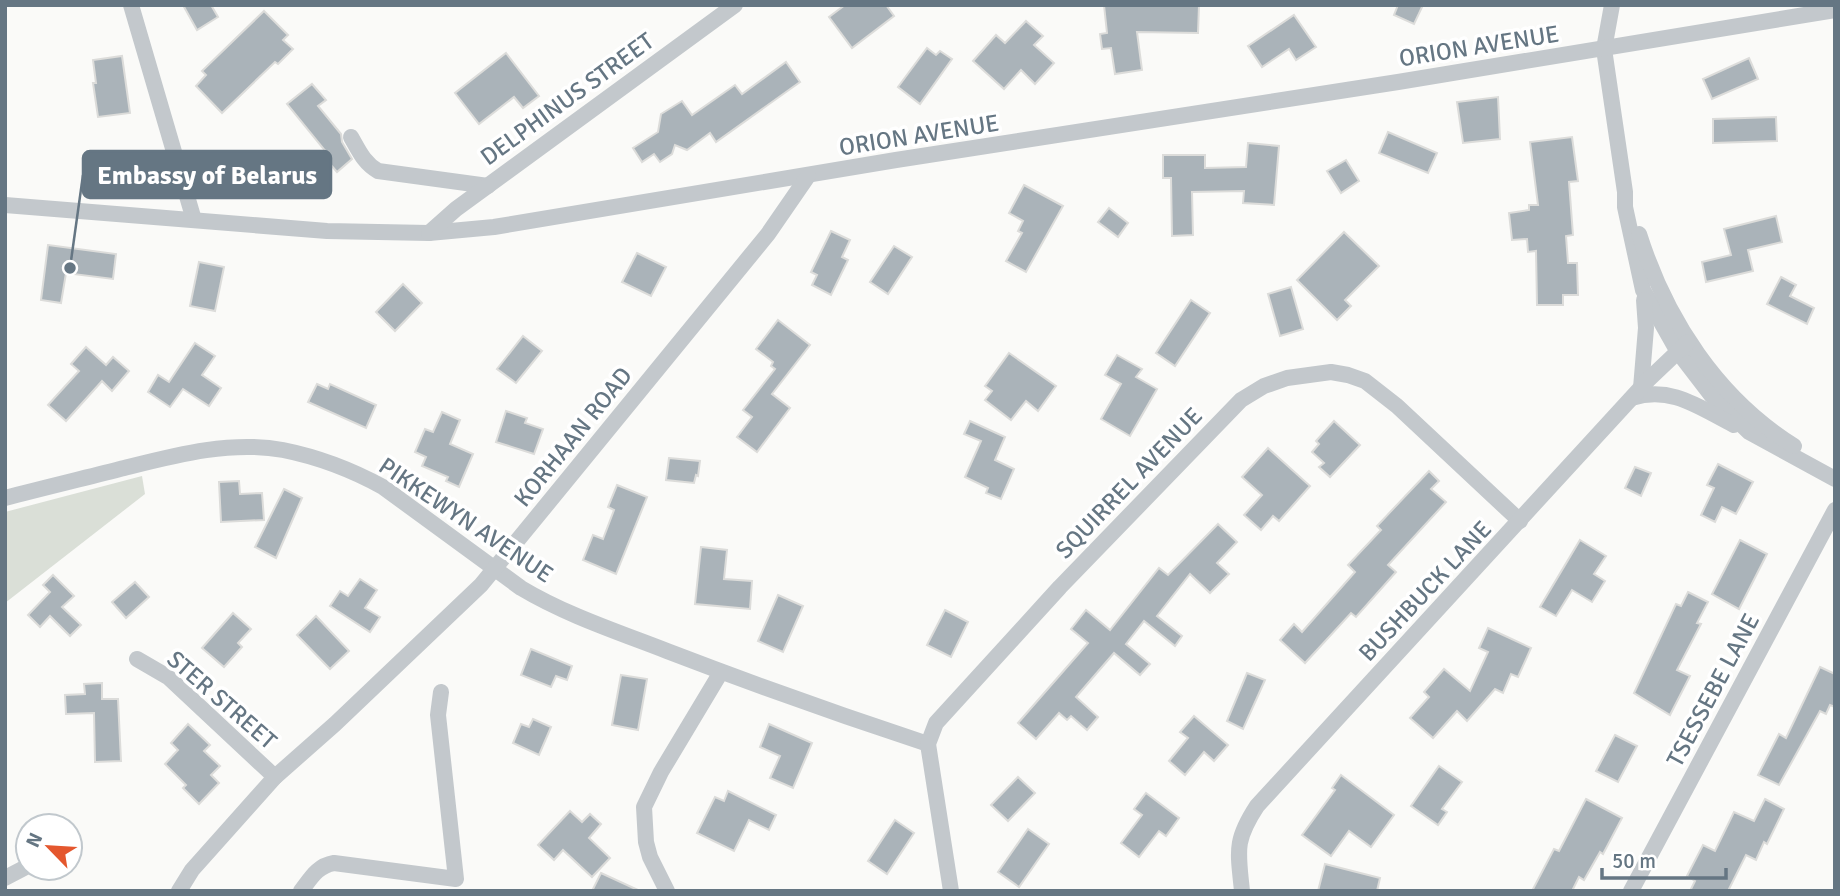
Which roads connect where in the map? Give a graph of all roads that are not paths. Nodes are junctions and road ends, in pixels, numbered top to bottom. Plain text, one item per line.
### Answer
1 (131, 5) edge
2 (735, 5) edge
3 (1612, 5) edge
4 (1835, 10) edge
5 (1604, 49) junction
6 (351, 137) dead end
7 (808, 176) junction
8 (488, 186) junction
9 (1625, 192) junction
10 (5, 205) edge
11 (194, 220) junction
12 (429, 233) junction
13 (1643, 290) junction
14 (1683, 347) junction
15 (1637, 393) junction
16 (1749, 432) junction
17 (1835, 470) edge
18 (1835, 479) edge
19 (5, 498) edge
20 (1835, 510) edge
21 (1520, 521) junction
22 (495, 569) junction
23 (137, 659) dead end
24 (721, 672) junction
25 (441, 692) dead end
26 (928, 744) junction
27 (275, 778) junction
28 (457, 885) edge
29 (179, 891) edge
30 (301, 891) edge
31 (667, 891) edge
32 (951, 891) edge
33 (1242, 891) edge
34 (1630, 891) edge

1 - 11 street
2 - 8 street, DELPHINUS STREET
3 - 5 street
4 - 5 street, ORION AVENUE
5 - 7 street, ORION AVENUE
5 - 9 street
6 - 8 street
7 - 12 street, ORION AVENUE
7 - 22 street, KORHAAN ROAD
8 - 12 street, DELPHINUS STREET
9 - 13 street
9 - 14 street
10 - 11 street, ORION AVENUE
11 - 12 street, ORION AVENUE
13 - 14 street
13 - 15 street
14 - 15 street, BUSHBUCK LANE
14 - 16 street
14 - 17 street
15 - 16 street
15 - 21 street, BUSHBUCK LANE
16 - 18 street
19 - 22 street, PIKKEWYN AVENUE
20 - 34 street, TSESSEBE LANE
21 - 26 street, SQUIRREL AVENUE
21 - 33 street, BUSHBUCK LANE
22 - 24 street, PIKKEWYN AVENUE
22 - 27 street, KORHAAN ROAD
23 - 27 street, STER STREET
24 - 26 street, PIKKEWYN AVENUE
24 - 31 street
25 - 28 street
26 - 32 street
27 - 29 street, KORHAAN ROAD
28 - 30 street

